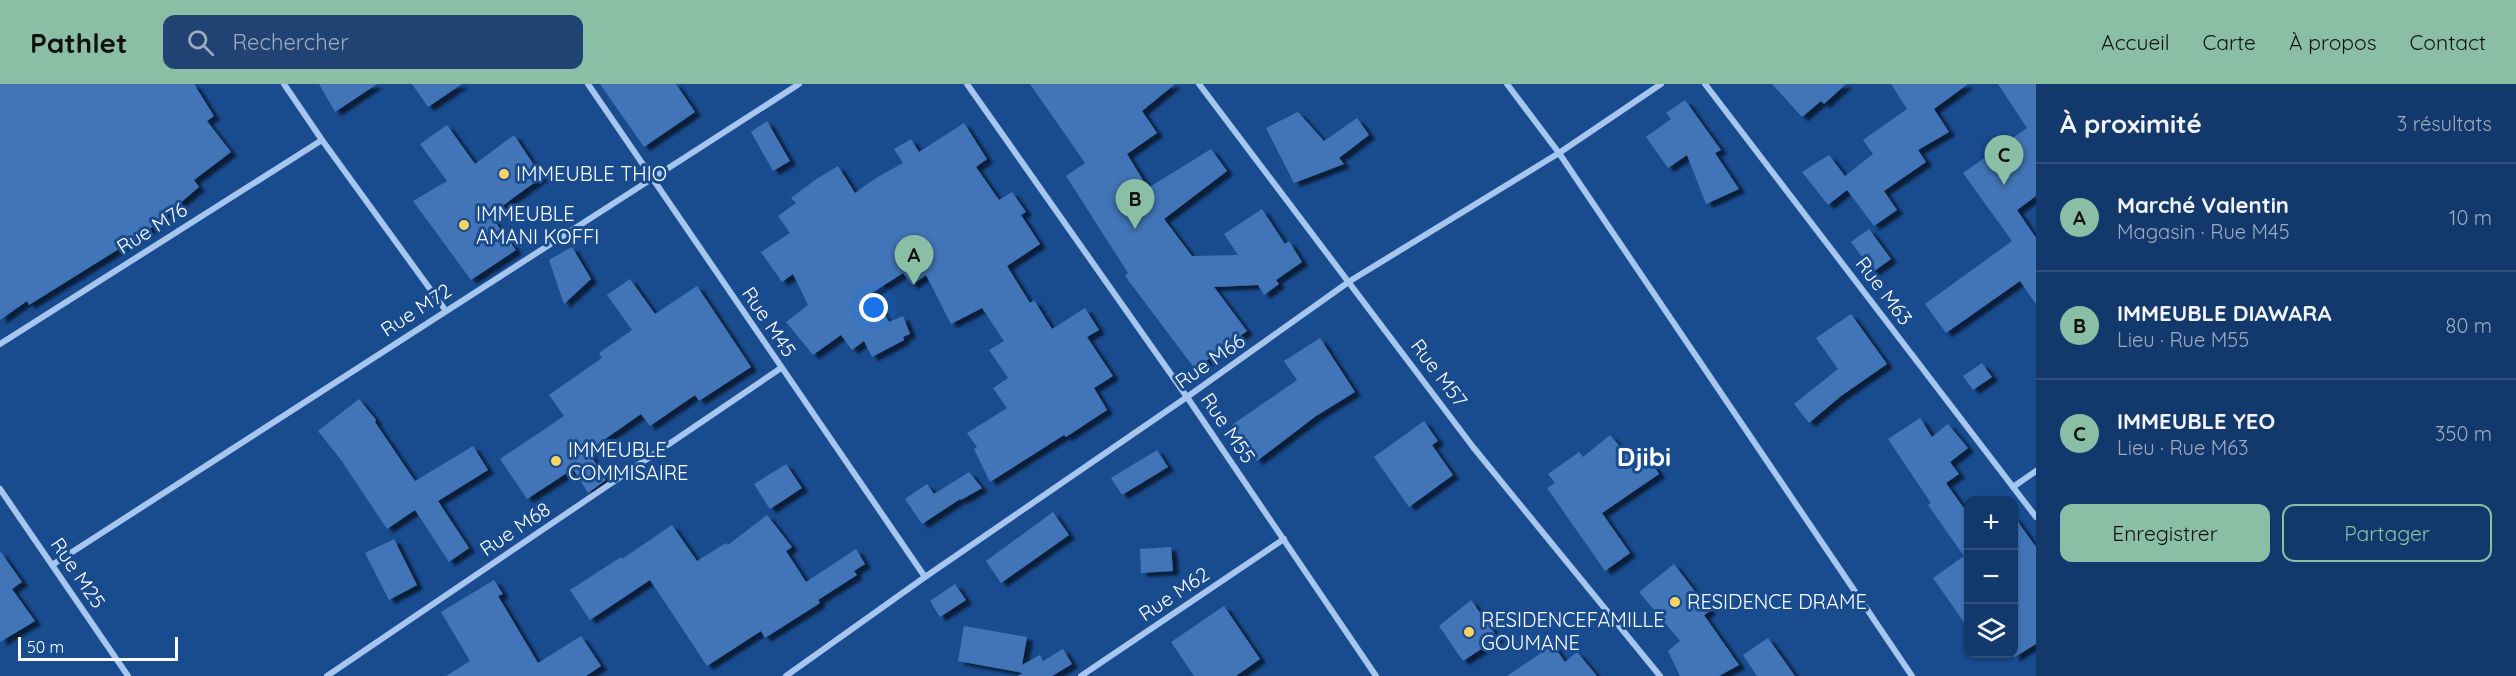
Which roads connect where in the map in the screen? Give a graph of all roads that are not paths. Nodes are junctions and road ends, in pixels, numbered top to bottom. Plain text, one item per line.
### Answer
1 (285, 84) edge
2 (588, 84) edge
3 (798, 84) edge
4 (967, 84) edge
5 (1199, 84) edge
6 (1507, 84) edge
7 (1661, 84) edge
8 (1705, 84) edge
9 (322, 140) junction
10 (1559, 153) junction
11 (651, 179) junction
12 (1350, 281) junction
13 (446, 311) junction
14 (0, 344) edge
15 (781, 368) junction
16 (1187, 397) junction
17 (2036, 471) edge
18 (2013, 487) junction
19 (0, 489) edge
20 (2036, 518) edge
21 (1284, 540) junction
22 (52, 565) junction
23 (925, 577) junction
24 (128, 676) edge
25 (327, 676) edge
26 (786, 676) edge
27 (1081, 676) edge
28 (1376, 676) edge
29 (1660, 676) edge
30 (1912, 676) edge

1 - 9 street
2 - 11 street, Rue M45
3 - 11 street, Rue M72
4 - 16 street, Rue M55
5 - 12 street, Rue M57
6 - 10 street
7 - 10 street, Rue M66
8 - 18 street, Rue M63
9 - 13 street
9 - 14 street, Rue M76
10 - 12 street, Rue M66
10 - 30 street
11 - 13 street, Rue M72
11 - 15 street, Rue M45
12 - 16 street, Rue M66
12 - 29 street, Rue M57
13 - 22 street, Rue M72
15 - 23 street, Rue M45
15 - 25 street, Rue M68
16 - 21 street, Rue M55
16 - 23 street, Rue M66
17 - 18 street
18 - 20 street, Rue M63
19 - 22 street, Rue M25
21 - 27 street, Rue M62
21 - 28 street, Rue M55
22 - 24 street, Rue M25
23 - 26 street, Rue M66

